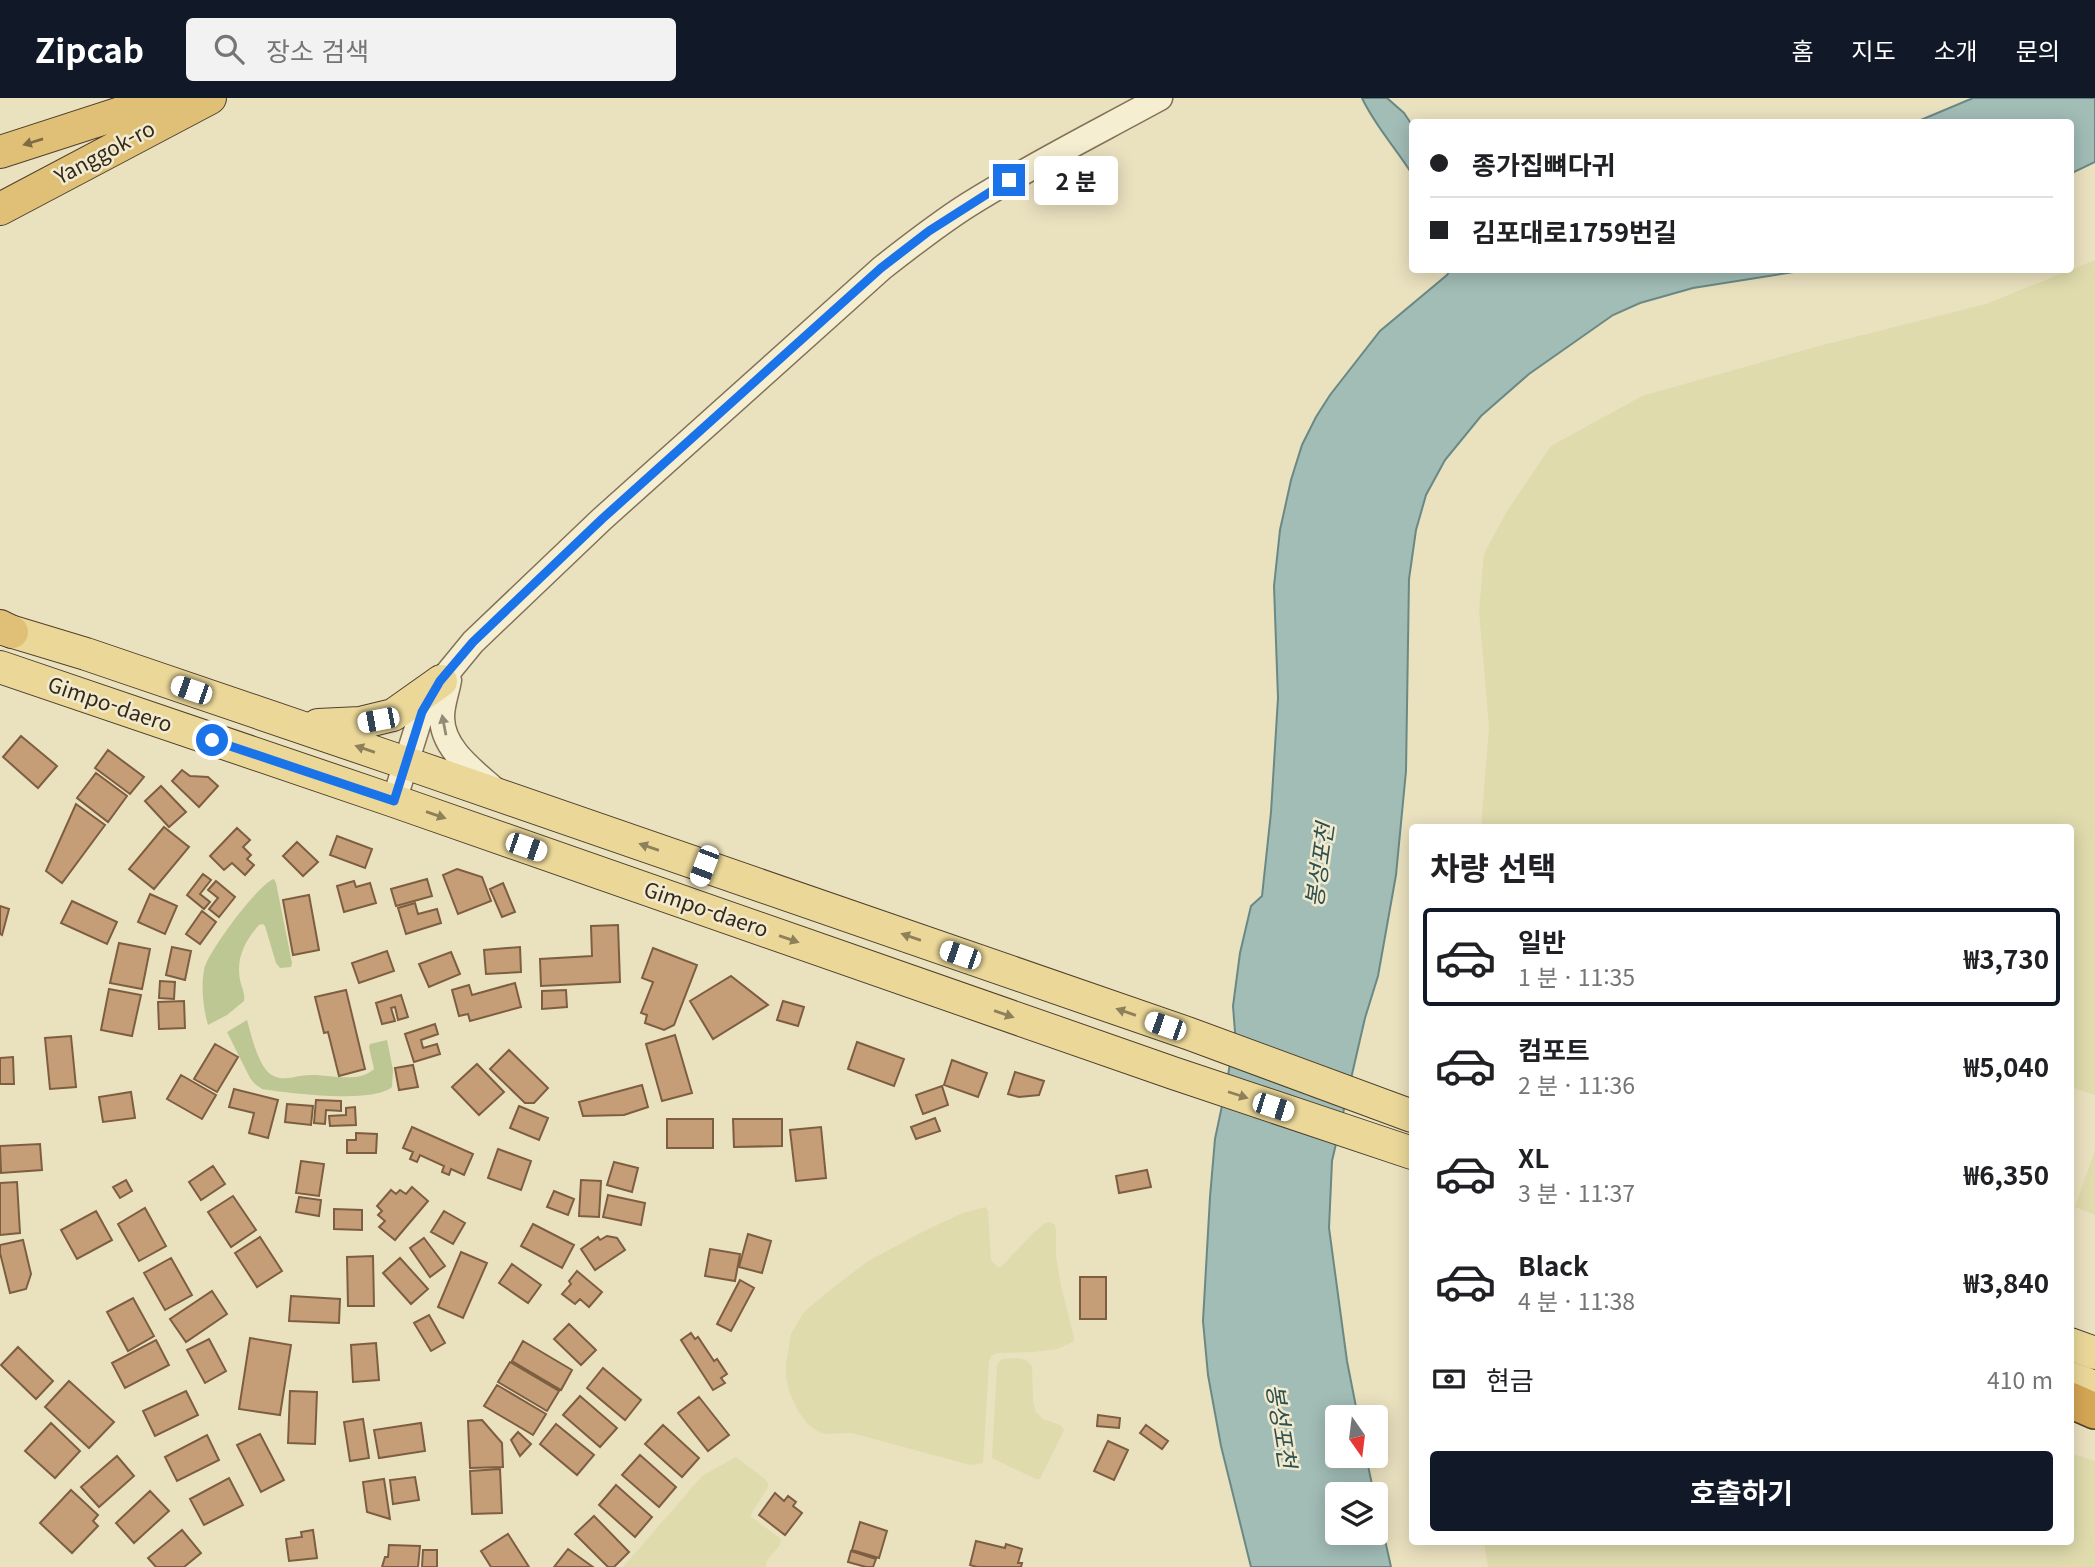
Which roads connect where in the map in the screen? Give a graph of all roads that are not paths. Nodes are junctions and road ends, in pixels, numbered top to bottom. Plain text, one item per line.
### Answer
1 (210, 98) edge
2 (1160, 98) edge
3 (172, 103) edge
4 (0, 152) edge
5 (0, 187) edge
6 (0, 209) edge
7 (0, 225) edge
8 (4, 628) edge
9 (0, 667) edge
10 (447, 673) junction
11 (310, 730) junction
12 (406, 763) junction
13 (309, 772) junction
14 (500, 796) junction
15 (394, 801) junction
16 (704, 866) junction
17 (690, 904) junction
18 (1409, 1114) edge
19 (1405, 1150) edge
20 (2074, 1345) edge
21 (2095, 1353) edge
22 (2074, 1379) edge
23 (2095, 1387) edge
24 (2074, 1402) edge
25 (2095, 1411) edge

1 - 3 highway, Yanggok-ro
2 - 10 street
3 -> 4 highway
3 - 5 highway, Yanggok-ro
3 - 6 highway, Yanggok-ro
3 - 7 highway
8 - 11 main road, Gimpo-daero
9 - 13 main road, Gimpo-daero
10 - 11 main road
10 - 12 street
14 -> 10 street
12 -> 11 main road, Gimpo-daero
11 - 13 main road
12 - 14 main road, Gimpo-daero
12 - 15 street
13 - 15 main road, Gimpo-daero
16 -> 14 main road, Gimpo-daero
15 -> 17 main road, Gimpo-daero
16 - 17 main road
18 -> 16 main road, Gimpo-daero
17 -> 19 main road, Gimpo-daero
20 - 21 main road
22 - 23 main road
24 - 25 highway

